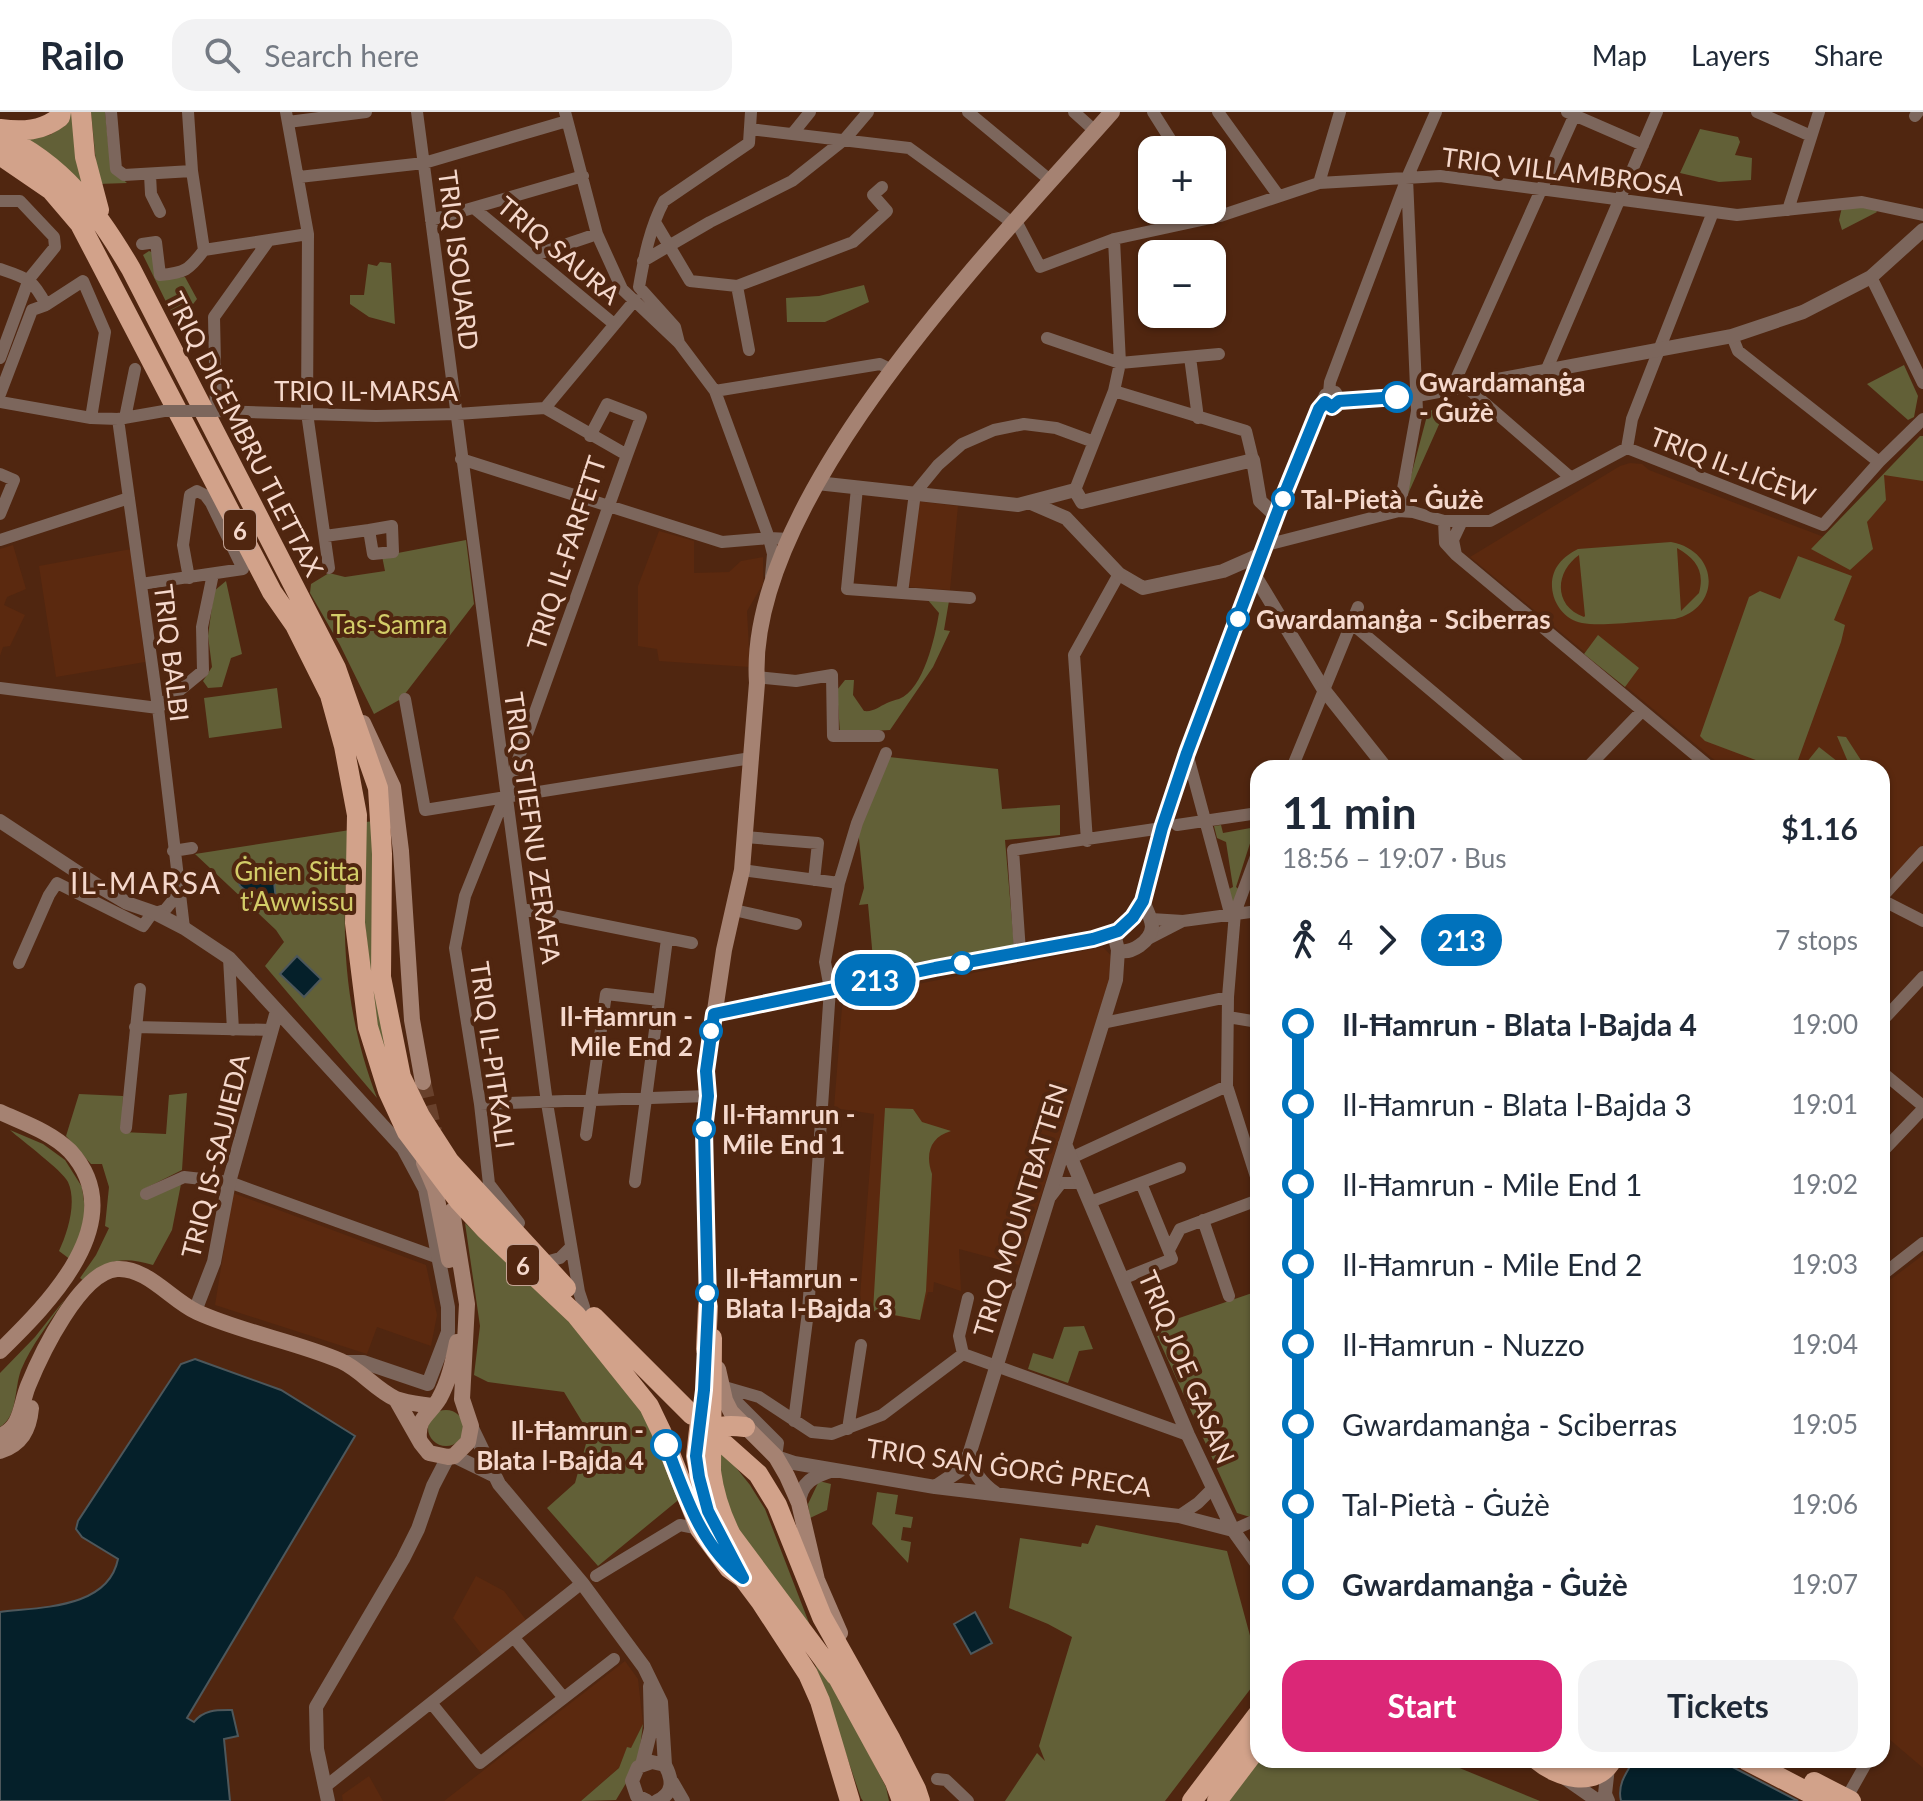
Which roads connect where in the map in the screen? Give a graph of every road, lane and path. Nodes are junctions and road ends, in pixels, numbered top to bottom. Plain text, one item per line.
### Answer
1 (61, 112) edge
2 (81, 112) edge
3 (111, 112) edge
4 (188, 112) edge
5 (366, 112) edge
6 (417, 112) edge
7 (751, 112) edge
8 (810, 112) edge
9 (868, 112) edge
10 (968, 112) edge
11 (1074, 112) edge
12 (1112, 112) edge
13 (1153, 112) edge
14 (1218, 112) edge
15 (1340, 112) edge
16 (1436, 112) edge
17 (1657, 112) edge
18 (1757, 112) edge
19 (1819, 112) edge
20 (1573, 113) edge
21 (287, 117) edge
22 (566, 117) edge
23 (0, 129) edge
24 (750, 129) junction
25 (1095, 131) junction
26 (793, 133) junction
27 (0, 135) edge
28 (1168, 136) edge
29 (1811, 136) junction
30 (845, 139) junction
31 (1643, 145) junction
32 (0, 155) edge
33 (424, 163) junction
34 (192, 171) junction
35 (0, 173) edge
36 (150, 175) junction
37 (583, 176) junction
38 (299, 177) junction
39 (1407, 178) junction
40 (1051, 181) junction
41 (1319, 183) junction
42 (882, 187) dead end
43 (1542, 189) junction
44 (51, 190) junction
45 (1278, 195) junction
46 (1620, 198) junction
47 (0, 201) edge
48 (475, 209) junction
49 (1788, 210) junction
50 (160, 212) dead end
51 (1713, 212) junction
52 (1226, 214) edge
53 (1923, 215) edge
54 (102, 220) junction
55 (431, 220) junction
56 (655, 222) junction
57 (1015, 223) junction
58 (1183, 224) edge
59 (1923, 230) edge
60 (308, 234) junction
61 (597, 234) junction
62 (1410, 238) junction
63 (1114, 239) junction
64 (269, 240) junction
65 (1385, 240) junction
66 (142, 244) dead end
67 (670, 246) junction
68 (204, 250) junction
69 (532, 256) junction
70 (643, 261) junction
71 (0, 269) edge
72 (1871, 277) junction
73 (29, 279) junction
74 (737, 286) junction
75 (637, 294) junction
76 (46, 305) junction
77 (614, 324) junction
78 (1732, 336) junction
79 (1047, 338) dead end
80 (749, 350) dead end
81 (1659, 351) junction
82 (1219, 354) dead end
83 (1190, 357) junction
84 (0, 358) edge
85 (1120, 363) junction
86 (135, 369) dead end
87 (892, 370) junction
88 (1546, 371) junction
89 (1923, 383) edge
90 (1459, 387) junction
91 (715, 391) junction
92 (1114, 391) junction
93 (0, 394) edge
94 (1417, 395) junction
95 (1331, 399) junction
96 (0, 402) edge
97 (545, 408) junction
98 (216, 411) junction
99 (307, 413) junction
100 (457, 414) junction
101 (91, 418) junction
102 (1198, 418) junction
103 (122, 419) junction
104 (1923, 419) edge
105 (590, 436) junction
106 (1094, 442) junction
107 (1627, 448) junction
108 (627, 455) junction
109 (461, 459) junction
110 (1253, 460) junction
111 (1879, 462) junction
112 (0, 474) edge
113 (1570, 477) junction
114 (817, 483) junction
115 (857, 488) junction
116 (915, 493) junction
117 (1078, 496) junction
118 (129, 498) junction
119 (1029, 502) junction
120 (609, 505) junction
121 (1399, 511) junction
122 (0, 514) edge
123 (1276, 516) junction
124 (1066, 518) junction
125 (1444, 521) junction
126 (1462, 521) junction
127 (369, 530) dead end
128 (325, 536) junction
129 (769, 538) junction
130 (790, 539) junction
131 (0, 540) edge
132 (1265, 549) junction
133 (1456, 555) junction
134 (329, 568) dead end
135 (213, 574) junction
136 (1119, 574) junction
137 (1255, 576) junction
138 (189, 578) junction
139 (771, 579) junction
140 (141, 584) junction
141 (902, 593) junction
142 (970, 598) dead end
143 (1358, 607) dead end
144 (1351, 623) junction
145 (756, 677) junction
146 (0, 688) edge
147 (345, 690) junction
148 (1324, 690) junction
149 (405, 699) dead end
150 (158, 708) junction
151 (1641, 712) junction
152 (879, 736) dead end
153 (886, 753) dead end
154 (1187, 753) junction
155 (751, 758) junction
156 (1295, 760) edge
157 (1380, 760) edge
158 (1514, 760) edge
159 (1595, 760) edge
160 (1701, 760) edge
161 (505, 796) junction
162 (1250, 814) edge
163 (0, 821) edge
164 (1205, 821) junction
165 (1169, 827) junction
166 (745, 837) junction
167 (1087, 841) junction
168 (192, 848) dead end
169 (173, 851) junction
170 (1923, 852) edge
171 (742, 870) junction
172 (1250, 870) edge
173 (814, 880) junction
174 (839, 883) junction
175 (1890, 889) edge
176 (179, 893) junction
177 (1143, 901) junction
178 (1890, 902) edge
179 (522, 909) junction
180 (734, 910) junction
181 (154, 912) junction
182 (1250, 912) edge
183 (1232, 913) junction
184 (1133, 917) junction
185 (1151, 919) junction
186 (1183, 921) junction
187 (1923, 921) edge
188 (796, 924) dead end
189 (184, 928) junction
190 (667, 939) junction
191 (1148, 939) junction
192 (692, 943) dead end
193 (1121, 944) junction
194 (1020, 952) junction
195 (229, 958) junction
196 (19, 963) dead end
197 (1923, 977) edge
198 (140, 989) dead end
199 (830, 989) junction
200 (1228, 997) junction
201 (659, 1000) junction
202 (277, 1011) junction
203 (1890, 1012) edge
204 (714, 1014) junction
205 (1228, 1017) junction
206 (1250, 1021) edge
207 (1103, 1023) junction
208 (135, 1027) junction
209 (233, 1030) junction
210 (272, 1030) junction
211 (1890, 1079) edge
212 (423, 1082) tunnel mouth
213 (1227, 1086) junction
214 (708, 1096) junction
215 (646, 1097) junction
216 (593, 1100) junction
217 (547, 1103) junction
218 (480, 1104) junction
219 (1923, 1108) edge
220 (0, 1112) edge
221 (126, 1128) dead end
222 (586, 1135) dead end
223 (1890, 1143) edge
224 (415, 1145) junction
225 (1068, 1151) junction
226 (1250, 1158) edge
227 (1180, 1168) dead end
228 (229, 1182) junction
229 (635, 1182) dead end
230 (1082, 1183) junction
231 (1141, 1183) junction
232 (146, 1194) dead end
233 (1048, 1199) junction
234 (1090, 1202) junction
235 (1250, 1203) edge
236 (452, 1211) dead end
237 (1203, 1220) junction
238 (1923, 1243) edge
239 (571, 1247) junction
240 (1170, 1255) junction
241 (439, 1258) junction
242 (546, 1262) junction
243 (1890, 1269) edge
244 (1122, 1279) junction
245 (1229, 1296) dead end
246 (968, 1298) dead end
247 (708, 1306) junction
248 (584, 1307) junction
249 (195, 1311) junction
250 (712, 1338) junction
251 (861, 1345) dead end
252 (0, 1351) edge
253 (43, 1352) junction
254 (963, 1354) junction
255 (343, 1362) junction
256 (997, 1364) junction
257 (721, 1386) junction
258 (396, 1399) junction
259 (434, 1404) junction
260 (692, 1415) dead end
261 (469, 1419) junction
262 (794, 1421) junction
263 (745, 1427) junction
264 (848, 1429) junction
265 (1188, 1435) junction
266 (0, 1436) edge
267 (717, 1437) junction
268 (421, 1443) junction
269 (0, 1451) edge
270 (969, 1455) junction
271 (451, 1457) junction
272 (776, 1457) junction
273 (833, 1469) junction
274 (493, 1475) junction
275 (433, 1486) junction
276 (935, 1487) junction
277 (1213, 1488) junction
278 (995, 1493) junction
279 (705, 1501) junction
280 (799, 1503) junction
281 (1179, 1516) junction
282 (1250, 1523) edge
283 (784, 1525) junction
284 (700, 1529) junction
285 (1233, 1530) junction
286 (1250, 1554) edge
287 (596, 1576) dead end
288 (743, 1578) junction
289 (582, 1583) junction
290 (515, 1639) junction
291 (614, 1659) dead end
292 (836, 1676) junction
293 (650, 1682) junction
294 (859, 1683) junction
295 (564, 1698) junction
296 (432, 1704) junction
297 (1250, 1725) edge
298 (1250, 1758) edge
299 (642, 1765) junction
300 (665, 1765) junction
301 (1547, 1768) edge
302 (1604, 1768) edge
303 (1609, 1768) edge
304 (1761, 1768) edge
305 (1786, 1768) edge
306 (1864, 1768) edge
307 (1559, 1774) junction
308 (937, 1779) dead end
309 (672, 1782) junction
310 (326, 1786) junction
311 (638, 1798) edge
312 (902, 1799) edge
313 (1848, 1800) edge
314 (328, 1801) edge
315 (657, 1801) edge
316 (683, 1801) edge
317 (850, 1801) edge
318 (920, 1801) edge
319 (968, 1801) edge
320 (1192, 1801) edge
321 (1217, 1801) edge
322 (1598, 1801) edge
323 (1608, 1801) edge
324 (1825, 1801) edge

1 - 23 highway
2 - 54 highway
3 - 36 street
4 - 34 street
5 - 21 street
6 - 33 street, TRIQ ISOUARD
7 - 24 street
8 - 26 street
9 - 30 street
10 - 40 street
11 - 25 street
12 - 25 main road
13 - 28 street
14 - 45 street
15 - 41 street
16 - 39 street
17 - 31 street
18 - 29 street
19 - 29 street
20 - 31 street
20 - 43 street
21 - 38 street
22 - 33 street
22 - 37 street
24 - 26 street
24 - 56 street
25 - 40 main road
26 - 30 street
27 - 54 highway, TRIQ DIĊEMBRU TLETTAX / 6
29 - 49 street
30 - 57 street
30 - 67 street
31 - 46 street
32 - 44 highway, TRIQ DIĊEMBRU TLETTAX / 6
33 - 38 street
33 - 55 street, TRIQ ISOUARD
34 - 36 street
34 - 68 street
35 - 44 highway
36 - 50 street
37 - 48 street
37 - 61 street
38 - 60 street
39 - 41 street, TRIQ VILLAMBROSA
39 - 43 street, TRIQ VILLAMBROSA
39 - 62 street
39 - 65 street
40 - 57 main road
41 - 45 street, TRIQ VILLAMBROSA
42 - 74 street
43 - 46 street, TRIQ VILLAMBROSA
43 - 90 street
44 - 224 highway, TRIQ DIĊEMBRU TLETTAX / 6
45 - 52 street, TRIQ VILLAMBROSA
46 - 51 street, TRIQ VILLAMBROSA
46 - 88 street
47 - 73 street
48 - 55 street
48 - 69 street, TRIQ SAURA
49 - 51 street, TRIQ VILLAMBROSA
49 - 53 street, TRIQ VILLAMBROSA
51 - 81 street
54 - 147 highway, TRIQ DIĊEMBRU TLETTAX / 6
55 - 100 street, TRIQ ISOUARD
56 - 67 street
56 - 70 street
57 - 63 street, TRIQ VILLAMBROSA
57 - 87 main road
58 - 63 street, TRIQ VILLAMBROSA
59 - 72 street
60 - 64 street
60 - 99 street
61 - 69 street
61 - 75 street
62 - 65 street
62 - 94 street
63 - 85 street
64 - 68 street
64 - 98 street
65 - 95 street
66 - 68 street
67 - 70 street
67 - 74 street
69 - 77 street, TRIQ SAURA
70 - 75 street
71 - 73 street
72 - 78 street
72 - 89 street
73 - 76 street
73 - 84 street
74 - 80 street
75 - 77 street
75 - 91 street
76 - 93 street
76 - 101 street
77 - 97 street
78 - 81 street
78 - 111 street
79 - 85 street
81 - 88 street
81 - 107 street
82 - 83 street
83 - 85 street
83 - 102 street
85 - 92 street
86 - 103 street, TRIQ BALBI
87 - 91 street
87 - 114 main road
88 - 90 street
90 - 94 street
90 - 113 street
91 - 129 street
92 - 102 street
92 - 106 street
94 - 95 street
94 - 121 street
95 - 123 street
96 - 101 street, TRIQ IL-MARSA
97 - 100 street, TRIQ IL-MARSA
97 - 105 street, TRIQ IL-FARFETT
98 - 99 street, TRIQ IL-MARSA
98 - 103 street, TRIQ IL-MARSA, bridge
99 - 100 street, TRIQ IL-MARSA
99 - 128 street
100 - 109 street, TRIQ STIEFNU ZERAFA
101 - 103 street, TRIQ IL-MARSA
102 - 110 street
103 - 118 street, TRIQ BALBI
104 - 111 street
105 - 108 street, TRIQ IL-FARFETT
105 - 108 street
106 - 116 street
106 - 117 street
107 - 111 street, TRIQ IL-LIĊEW
107 - 113 street
108 - 120 street, TRIQ IL-FARFETT
109 - 120 street
109 - 161 street, TRIQ STIEFNU ZERAFA
110 - 117 street
110 - 123 street
112 - 122 street
113 - 126 street
114 - 115 street
114 - 130 main road
115 - 116 street
115 - 141 street
116 - 119 street
116 - 141 street
117 - 119 street
117 - 124 street
118 - 131 street
118 - 140 street, TRIQ BALBI
119 - 124 street
120 - 129 street
120 - 161 street, TRIQ IL-FARFETT
121 - 125 street
121 - 132 street
123 - 132 street
124 - 136 street
125 - 126 street
125 - 133 street
126 - 133 street
127 - 128 street
128 - 134 street
129 - 130 street
129 - 139 street
130 - 139 main road
132 - 136 street
132 - 137 street
133 - 151 street
135 - 138 street
135 - 138 street
135 - 150 street
136 - 167 street
137 - 148 street
137 - 154 street
138 - 140 street
139 - 145 main road
140 - 150 street, TRIQ BALBI
141 - 142 street
143 - 144 street
144 - 148 street
144 - 158 street
145 - 152 street
145 - 155 main road
146 - 150 street
147 - 212 main road
147 - 242 highway, TRIQ DIĊEMBRU TLETTAX / 6
148 - 156 street
148 - 157 street
149 - 161 street
150 - 169 street, TRIQ BALBI
151 - 159 street
151 - 160 street
153 - 174 street
154 - 164 street
154 - 165 street
155 - 161 street
155 - 166 main road
161 - 179 street, TRIQ STIEFNU ZERAFA
161 - 218 street, TRIQ IL-PITKALI
162 - 164 street
163 - 181 street
164 - 165 street
164 - 183 street
165 - 167 street
165 - 177 street
166 - 171 main road
166 - 173 street
167 - 194 street
168 - 169 street
169 - 176 street, TRIQ BALBI
170 - 175 street
171 - 173 street
171 - 180 main road
172 - 183 street
173 - 174 street
174 - 199 street
176 - 181 street
176 - 189 street, TRIQ BALBI
177 - 184 street
177 - 185 street
178 - 187 street
179 - 190 street
179 - 217 street, TRIQ STIEFNU ZERAFA
180 - 188 street
180 - 204 main road
181 - 189 street
181 - 196 street
182 - 183 street
183 - 186 street
183 - 200 street
184 - 185 street
184 - 193 street
185 - 186 street
185 - 191 street
186 - 191 street
189 - 195 street
190 - 192 street
190 - 201 street
191 - 193 street
193 - 194 street
193 - 207 street, TRIQ MOUNTBATTEN
194 - 199 street
195 - 202 street
195 - 209 street
197 - 203 street
198 - 208 street
199 - 204 street
199 - 262 street
200 - 205 street
200 - 207 street
201 - 215 street
201 - 216 street
202 - 210 street, TRIQ IS-SAJJIEDA
202 - 241 street
204 - 214 main road
205 - 206 street
205 - 213 street
207 - 225 street, TRIQ MOUNTBATTEN
208 - 209 street
208 - 221 street
209 - 210 street
210 - 228 street, TRIQ IS-SAJJIEDA
211 - 219 street
213 - 225 street
213 - 226 street
214 - 215 street
214 - 247 main road
215 - 216 street
215 - 229 street
216 - 217 street
216 - 222 street
217 - 218 street
217 - 239 street, TRIQ STIEFNU ZERAFA
218 - 242 street, TRIQ IL-PITKALI
219 - 223 street
220 - 252 main road
224 - 259 main road
224 - 284 highway, 6
225 - 230 street, TRIQ JOE GASAN
225 - 233 street, TRIQ MOUNTBATTEN
227 - 231 street
228 - 232 street
228 - 241 street
228 - 249 street, TRIQ IS-SAJJIEDA
230 - 233 street
230 - 234 street, TRIQ JOE GASAN
231 - 234 street
231 - 240 street
233 - 256 street, TRIQ MOUNTBATTEN
234 - 244 street, TRIQ JOE GASAN
235 - 237 street
236 - 261 main road
237 - 240 street
237 - 245 street
238 - 243 street
239 - 242 street
239 - 248 street, TRIQ STIEFNU ZERAFA
240 - 244 street
241 - 255 street
242 - 248 highway, 6
244 - 265 street, TRIQ JOE GASAN
246 - 254 street
247 - 250 main road
247 - 279 highway, 6
248 - 260 highway, 6
249 - 253 main road
249 - 255 main road
250 - 257 main road
250 - 267 highway, 6
251 - 264 street
253 - 266 main road
253 - 269 main road
254 - 256 street
254 - 264 street
255 - 258 main road
256 - 265 street
256 - 270 street, TRIQ MOUNTBATTEN
257 - 262 street
257 - 263 main road
257 - 272 street
258 - 259 main road
258 - 268 main road
259 - 261 main road
259 - 268 main road
261 - 271 main road
261 - 274 street
262 - 264 street
263 - 267 highway
263 - 272 main road, 6
265 - 277 street, TRIQ JOE GASAN
267 - 279 highway, 6
267 - 283 highway, 6
267 - 292 highway, 6
268 - 271 main road
268 - 275 street
270 - 276 street, TRIQ MOUNTBATTEN
270 - 278 street
271 - 274 street
271 - 275 street
272 - 273 street, TRIQ SAN ĠORĠ PRECA
272 - 280 main road, 6
273 - 276 street, TRIQ SAN ĠORĠ PRECA
273 - 280 street, TRIQ SAN ĠORĠ PRECA
274 - 289 street
275 - 310 street
276 - 278 street, TRIQ SAN ĠORĠ PRECA
277 - 281 street, TRIQ SAN ĠORĠ PRECA
277 - 285 street, TRIQ JOE GASAN
278 - 281 street, TRIQ SAN ĠORĠ PRECA
279 - 288 highway, 6
280 - 294 main road, 6
281 - 285 street, TRIQ SAN ĠORĠ PRECA
282 - 285 street
283 - 292 highway, 6
283 - 294 highway, 6
284 - 287 street
284 - 288 highway, 6
285 - 286 street, TRIQ JOE GASAN
288 - 317 highway, 6
289 - 290 street
289 - 293 street
290 - 295 street
290 - 296 street
291 - 295 street
292 - 312 highway, 6
293 - 299 street
293 - 300 street
294 - 318 highway, 6
295 - 296 street
296 - 310 street
297 - 320 highway
298 - 321 highway
299 - 300 street
299 - 311 street
300 - 309 street
301 - 307 highway
302 - 307 highway
303 - 323 street
304 - 324 highway
305 - 313 highway
306 - 313 street
307 - 322 street
308 - 319 street
309 - 315 street
309 - 316 street
310 - 314 street

